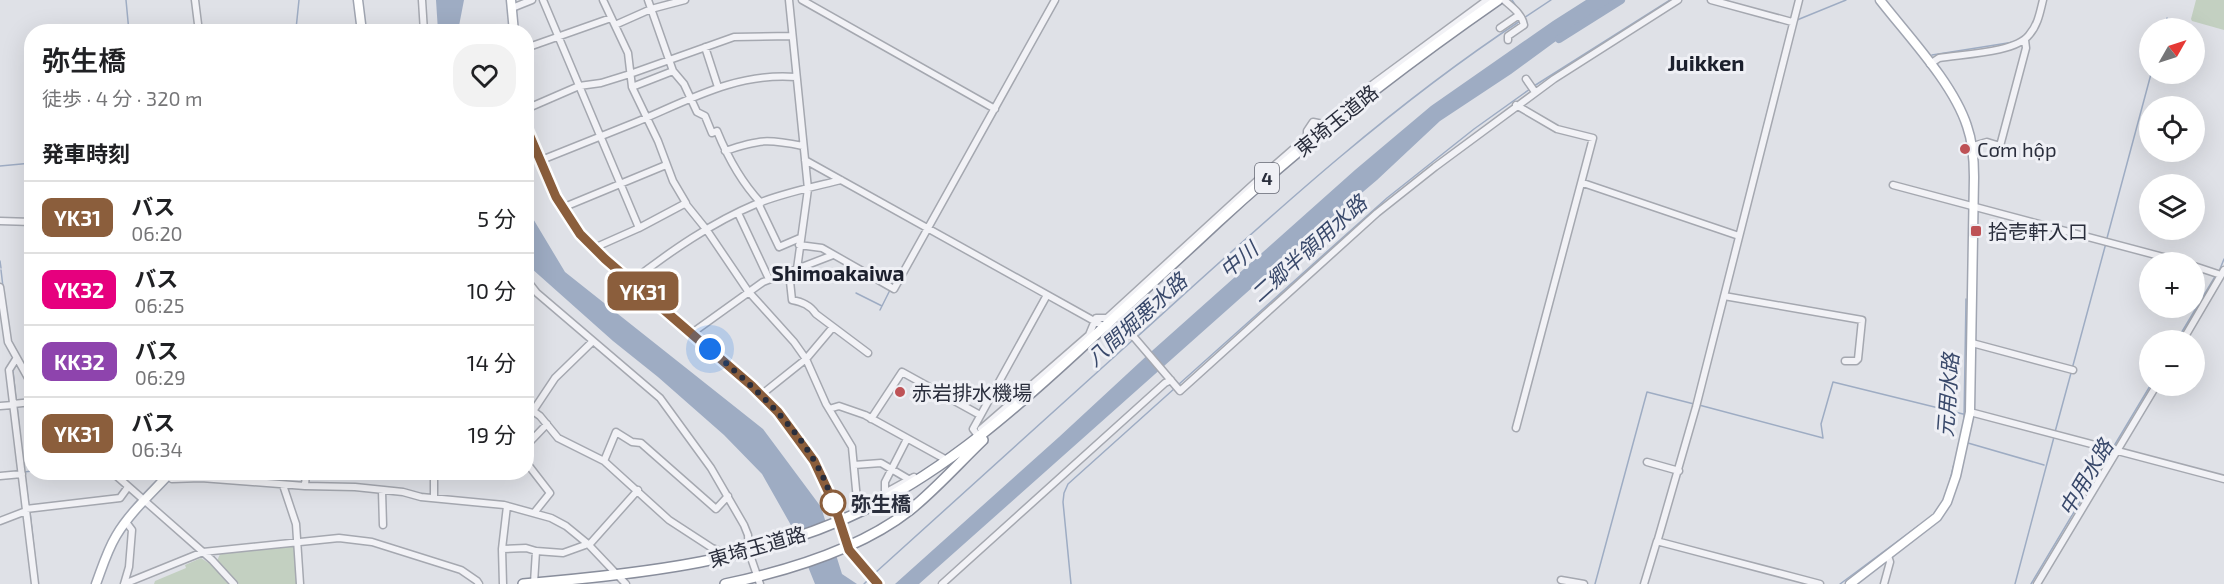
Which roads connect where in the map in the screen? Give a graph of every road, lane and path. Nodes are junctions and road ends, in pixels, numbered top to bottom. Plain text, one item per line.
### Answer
1 (195, 0) edge
2 (358, 0) edge
3 (422, 0) edge
4 (532, 0) edge
5 (543, 0) edge
6 (603, 0) edge
7 (648, 0) edge
8 (685, 0) edge
9 (789, 0) edge
10 (802, 0) edge
11 (1055, 0) edge
12 (1487, 0) edge
13 (1498, 0) edge
14 (1504, 0) edge
15 (1678, 0) edge
16 (1711, 0) edge
17 (1799, 0) edge
18 (1880, 0) edge
19 (2043, 0) edge
20 (512, 4) edge
21 (651, 9) junction
22 (1519, 15) junction
23 (611, 18) junction
24 (1792, 22) junction
25 (198, 24) edge
26 (361, 24) edge
27 (424, 24) edge
28 (513, 24) edge
29 (615, 25) junction
30 (1500, 28) dead end
31 (792, 36) junction
32 (559, 38) junction
33 (1508, 40) dead end
34 (2025, 40) junction
35 (534, 46) edge
36 (705, 47) junction
37 (668, 60) junction
38 (1930, 64) junction
39 (673, 71) junction
40 (630, 74) junction
41 (795, 77) junction
42 (1526, 78) dead end
43 (579, 87) junction
44 (632, 87) junction
45 (718, 87) junction
46 (1535, 92) junction
47 (691, 98) junction
48 (1516, 105) junction
49 (534, 106) edge
50 (995, 108) junction
51 (647, 117) junction
52 (600, 135) junction
53 (803, 146) junction
54 (1972, 146) junction
55 (534, 148) edge
56 (725, 151) junction
57 (805, 160) junction
58 (539, 161) junction
59 (666, 165) junction
60 (840, 180) junction
61 (620, 183) junction
62 (1583, 183) junction
63 (1893, 185) dead end
64 (808, 189) junction
65 (685, 203) junction
66 (759, 203) junction
67 (1974, 207) junction
68 (562, 208) junction
69 (738, 213) junction
70 (0, 221) edge
71 (24, 222) edge
72 (639, 228) junction
73 (928, 228) junction
74 (706, 229) junction
75 (1739, 236) junction
76 (800, 241) junction
77 (594, 248) junction
78 (2144, 252) edge
79 (833, 255) junction
80 (2205, 268) edge
81 (797, 269) junction
82 (789, 272) junction
83 (2222, 272) edge
84 (769, 279) junction
85 (632, 281) junction
86 (0, 287) edge
87 (534, 289) edge
88 (748, 291) junction
89 (1047, 295) junction
90 (1724, 296) junction
91 (1095, 321) junction
92 (833, 327) junction
93 (1105, 327) junction
94 (2189, 330) edge
95 (692, 333) junction
96 (3, 336) edge
97 (593, 341) junction
98 (1972, 343) junction
99 (868, 353) dead end
100 (15, 359) junction
101 (806, 359) junction
102 (1845, 361) dead end
103 (2073, 370) dead end
104 (24, 373) edge
105 (1052, 375) junction
106 (1171, 380) junction
107 (761, 395) junction
108 (2150, 396) edge
109 (24, 403) edge
110 (13, 404) junction
111 (0, 406) edge
112 (829, 409) junction
113 (534, 410) edge
114 (534, 412) edge
115 (1970, 412) junction
116 (980, 415) junction
117 (872, 419) junction
118 (547, 424) junction
119 (1516, 428) dead end
120 (976, 433) junction
121 (534, 438) edge
122 (907, 439) junction
123 (2117, 450) junction
124 (943, 458) junction
125 (604, 461) junction
126 (1647, 462) dead end
127 (854, 465) junction
128 (892, 469) junction
129 (1678, 471) junction
130 (534, 472) edge
131 (22, 474) junction
132 (0, 476) edge
133 (2224, 479) edge
134 (121, 480) edge
135 (164, 480) edge
136 (236, 480) edge
137 (305, 480) edge
138 (434, 480) edge
139 (910, 480) junction
140 (283, 484) junction
141 (305, 486) junction
142 (128, 487) junction
143 (901, 487) junction
144 (382, 490) junction
145 (638, 490) junction
146 (885, 494) junction
147 (728, 496) junction
148 (434, 498) junction
149 (144, 501) junction
150 (507, 506) junction
151 (912, 508) junction
152 (26, 510) junction
153 (534, 513) junction
154 (0, 521) edge
155 (836, 521) junction
156 (126, 522) junction
157 (383, 525) dead end
158 (297, 541) junction
159 (1659, 541) junction
160 (588, 544) junction
161 (845, 546) junction
162 (502, 549) junction
163 (753, 550) junction
164 (536, 551) junction
165 (203, 552) junction
166 (723, 552) dead end
167 (1888, 556) junction
168 (618, 575) junction
169 (762, 579) edge
170 (1562, 580) dead end
171 (534, 583) edge
172 (1853, 583) edge
173 (35, 584) edge
174 (96, 584) edge
175 (124, 584) edge
176 (234, 584) edge
177 (300, 584) edge
178 (479, 584) edge
179 (503, 584) edge
180 (523, 584) edge
181 (626, 584) edge
182 (725, 584) edge
183 (878, 584) edge
184 (942, 584) edge
185 (1584, 584) edge
186 (1644, 584) edge
187 (1820, 584) edge
188 (1884, 584) edge
189 (2037, 584) edge

1 - 25 street
2 - 26 main road
3 - 27 street
4 - 20 street
5 - 32 street
6 - 23 street
7 - 21 street
8 - 21 street
9 - 31 street
10 - 50 street
11 - 50 street
12 - 91 street
13 - 93 highway, 東埼玉道路 / 4
14 - 22 street
15 - 46 street
16 - 24 street
17 - 24 street
18 - 38 main road
19 - 34 street
20 - 28 main road
21 - 29 street
21 - 37 street
22 - 30 street
22 - 33 street
23 - 29 street
23 - 32 street
24 - 75 street
29 - 40 street
31 - 36 street
31 - 41 street
32 - 35 street
32 - 43 street
34 - 38 street
34 - 54 street
36 - 37 street
36 - 45 street
37 - 39 street
37 - 40 street
38 - 54 main road
39 - 44 street
39 - 47 street
40 - 43 street
40 - 44 street
41 - 45 street
41 - 53 street
42 - 46 street
43 - 49 street
43 - 52 street
44 - 51 street
45 - 47 street
46 - 48 street
47 - 51 street
47 - 56 street
48 - 62 street
48 - 106 street
50 - 73 street
51 - 52 street
51 - 59 street
52 - 58 street
52 - 61 street
53 - 56 street
53 - 57 street
54 - 67 main road
55 - 58 main road
56 - 66 street
57 - 60 street
57 - 64 street
58 - 68 main road
59 - 61 street
59 - 65 street
60 - 64 street
60 - 73 street
61 - 68 street
61 - 72 street
62 - 75 street
62 - 119 street
63 - 67 street
64 - 66 street
64 - 76 street
65 - 72 street
65 - 74 street
66 - 69 street
66 - 76 street
67 - 78 street
67 - 98 main road
68 - 77 main road
69 - 74 street
69 - 84 street
70 - 71 street
72 - 77 street
73 - 79 street
73 - 89 street
74 - 85 street
74 - 88 street
75 - 90 street
76 - 79 street
76 - 81 street
77 - 85 main road
79 - 81 street
80 - 83 street
81 - 82 street
82 - 84 street
82 - 92 street
83 - 94 street
84 - 88 street
85 - 95 main road
86 - 96 street
87 - 97 street
88 - 95 street
88 - 101 street
89 - 91 street
89 - 116 street
90 - 102 street
90 - 129 street
91 - 93 street
91 - 120 street
92 - 99 street
92 - 101 street
93 - 105 highway, 東埼玉道路 / 4
93 - 106 street
95 - 107 main road
96 - 100 street
97 - 113 street
97 - 147 street
98 - 103 street
98 - 115 main road
100 - 104 street
100 - 110 street
101 - 107 street
101 - 112 street
105 - 143 highway, 東埼玉道路 / 4
105 - 151 highway, 東埼玉道路 / 4
106 - 184 street
107 - 155 main road
108 - 123 street
109 - 110 street
110 - 111 street
110 - 131 street
112 - 117 street
112 - 127 street
114 - 118 street
115 - 123 street
115 - 167 main road
116 - 117 street
116 - 120 street
117 - 122 street
118 - 121 street
118 - 125 street
120 - 124 street
122 - 124 street
122 - 128 street
123 - 133 street
123 - 189 street
124 - 139 street
125 - 145 street
125 - 147 street
126 - 129 street
127 - 128 street
127 - 146 street
128 - 139 street
128 - 146 street
129 - 159 street
130 - 153 street
131 - 132 street
131 - 152 street
134 - 142 street
135 - 149 main road
136 - 140 street
137 - 141 street
138 - 148 street
139 - 143 street
140 - 141 street
140 - 158 street
141 - 144 street
142 - 149 street
142 - 152 street
143 - 146 street
143 - 151 street
143 - 155 highway, 東埼玉道路 / 4
144 - 148 street
144 - 157 street
145 - 160 street
145 - 166 street
147 - 163 street
148 - 150 street
149 - 156 main road
149 - 165 street
150 - 153 street
150 - 162 street
151 - 161 highway, 東埼玉道路 / 4
152 - 154 street
152 - 173 street
153 - 160 street
155 - 161 main road
155 - 163 highway, 東埼玉道路 / 4
156 - 174 main road
156 - 175 street
158 - 165 street
158 - 177 street
158 - 178 street
159 - 186 street
159 - 187 street
160 - 164 street
160 - 168 street
161 - 169 highway, 東埼玉道路 / 4
161 - 183 main road
162 - 164 street
162 - 179 street
163 - 168 highway, 東埼玉道路 / 4
163 - 169 street
164 - 171 street
165 - 175 street
165 - 176 street
167 - 172 main road
167 - 188 street
168 - 171 highway, 東埼玉道路 / 4
168 - 181 street
169 - 182 highway, 東埼玉道路 / 4
170 - 185 street
171 - 180 highway, 東埼玉道路 / 4

